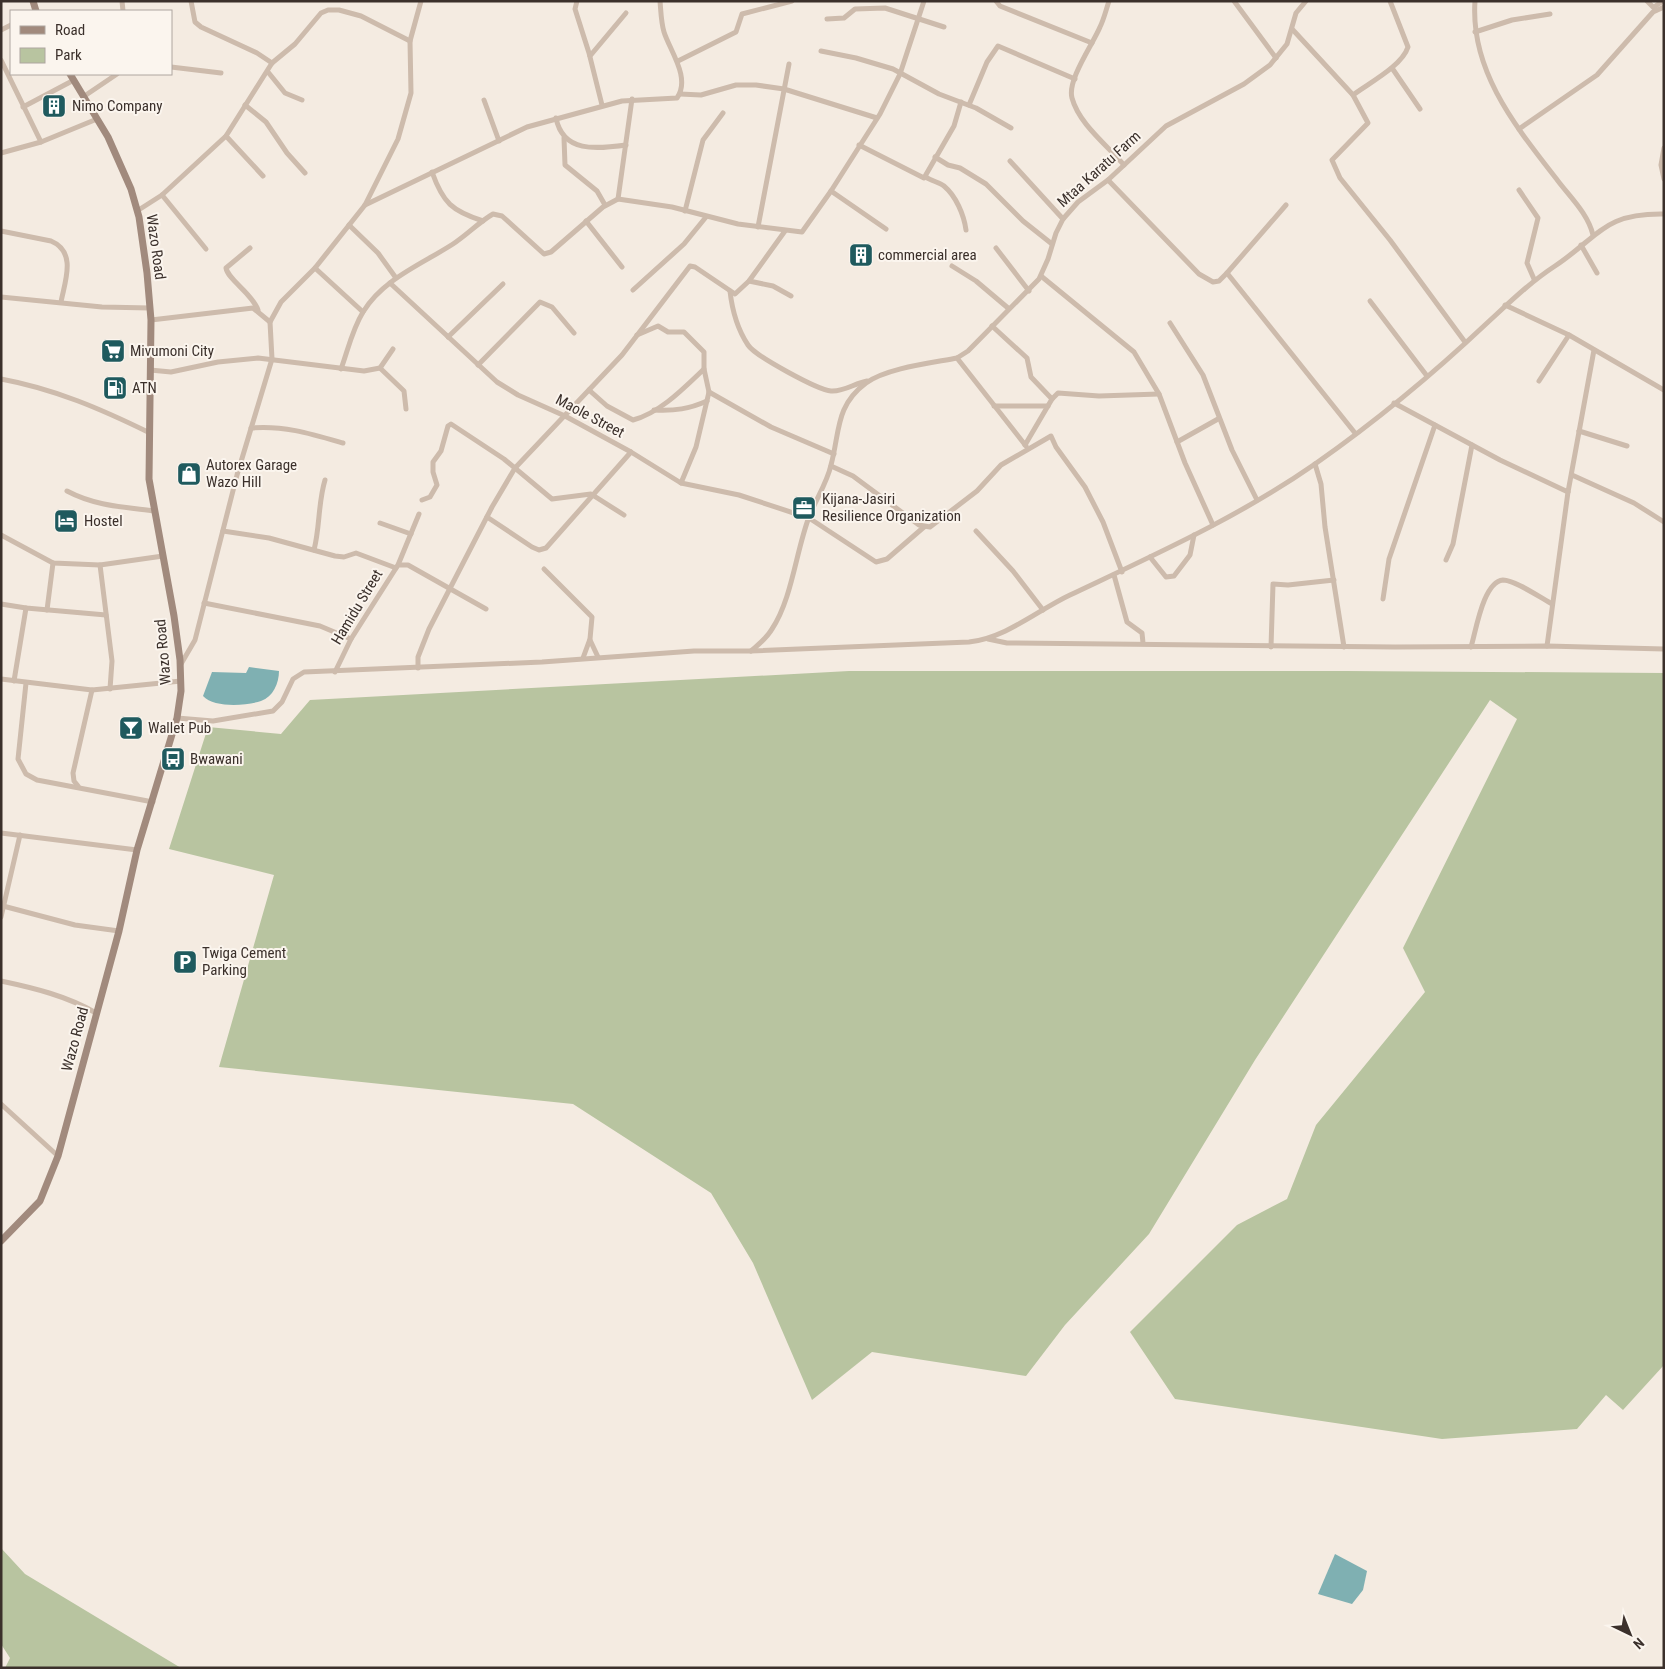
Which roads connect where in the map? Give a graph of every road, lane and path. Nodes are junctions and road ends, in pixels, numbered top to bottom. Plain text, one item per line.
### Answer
1 (191, 1) edge
2 (421, 1) edge
3 (577, 1) edge
4 (660, 1) edge
5 (766, 1) edge
6 (792, 1) edge
7 (886, 1) edge
8 (924, 1) edge
9 (996, 1) edge
10 (1109, 1) edge
11 (1234, 1) edge
12 (1306, 1) edge
13 (1390, 1) edge
14 (1475, 1) edge
15 (1647, 1) edge
16 (1663, 1) edge
17 (1664, 7) edge
18 (767, 8) junction
19 (885, 8) junction
20 (1655, 9) junction
21 (626, 13) dead end
22 (1550, 14) dead end
23 (828, 19) dead end
24 (918, 20) junction
25 (944, 27) dead end
26 (1293, 30) junction
27 (1474, 32) junction
28 (410, 41) junction
29 (1092, 43) junction
30 (821, 51) dead end
31 (590, 56) junction
32 (1276, 58) junction
33 (1, 60) edge
34 (678, 61) junction
35 (272, 63) junction
36 (789, 64) dead end
37 (172, 67) edge
38 (1392, 68) junction
39 (268, 72) junction
40 (220, 73) dead end
41 (900, 74) junction
42 (116, 75) edge
43 (72, 77) edge
44 (1075, 79) junction
45 (784, 89) junction
46 (680, 94) junction
47 (1353, 95) junction
48 (83, 97) junction
49 (632, 99) junction
50 (302, 100) dead end
51 (484, 100) dead end
52 (961, 102) junction
53 (245, 104) junction
54 (602, 105) junction
55 (970, 105) junction
56 (23, 107) junction
57 (1420, 109) dead end
58 (723, 113) dead end
59 (97, 118) junction
60 (556, 118) junction
61 (877, 118) junction
62 (1011, 128) dead end
63 (1519, 129) junction
64 (226, 136) junction
65 (564, 138) junction
66 (498, 141) junction
67 (41, 142) junction
68 (626, 144) junction
69 (858, 145) junction
70 (1664, 148) edge
71 (1, 152) edge
72 (935, 157) junction
73 (1010, 161) dead end
74 (1124, 165) junction
75 (432, 172) junction
76 (305, 173) dead end
77 (263, 176) dead end
78 (926, 177) junction
79 (1664, 178) edge
80 (1108, 180) junction
81 (1519, 190) dead end
82 (831, 191) junction
83 (162, 195) junction
84 (618, 200) junction
85 (365, 205) junction
86 (605, 205) junction
87 (1286, 205) dead end
88 (137, 211) junction
89 (685, 211) junction
90 (1664, 214) edge
91 (706, 217) junction
92 (1063, 219) junction
93 (483, 221) junction
94 (586, 221) junction
95 (349, 225) junction
96 (758, 227) junction
97 (886, 229) dead end
98 (966, 230) dead end
99 (1, 231) edge
100 (786, 231) junction
101 (1593, 235) junction
102 (1052, 244) junction
103 (1581, 245) junction
104 (250, 248) dead end
105 (996, 248) dead end
106 (206, 249) dead end
107 (952, 266) dead end
108 (622, 267) dead end
109 (315, 268) junction
110 (1227, 273) junction
111 (1597, 273) dead end
112 (1041, 276) junction
113 (396, 278) junction
114 (1534, 279) junction
115 (749, 281) junction
116 (390, 283) junction
117 (503, 284) dead end
118 (633, 290) dead end
119 (730, 291) junction
120 (1029, 292) junction
121 (791, 296) dead end
122 (1, 297) edge
123 (1370, 301) dead end
124 (61, 302) junction
125 (1505, 305) junction
126 (150, 308) junction
127 (1008, 308) junction
128 (258, 310) junction
129 (363, 312) junction
130 (151, 320) junction
131 (270, 322) junction
132 (1170, 323) dead end
133 (992, 326) junction
134 (574, 333) dead end
135 (1569, 335) junction
136 (448, 337) junction
137 (634, 337) junction
138 (1465, 342) junction
139 (392, 349) dead end
140 (1594, 350) junction
141 (957, 358) junction
142 (272, 360) junction
143 (478, 365) junction
144 (380, 368) junction
145 (341, 369) junction
146 (704, 369) junction
147 (150, 370) junction
148 (1427, 376) junction
149 (1, 379) edge
150 (868, 381) junction
151 (1539, 381) dead end
152 (589, 390) junction
153 (1664, 390) edge
154 (709, 392) junction
155 (1159, 394) junction
156 (1052, 399) junction
157 (707, 401) junction
158 (1394, 403) junction
159 (994, 406) junction
160 (1048, 406) junction
161 (406, 409) dead end
162 (654, 410) junction
163 (565, 416) junction
164 (1218, 418) junction
165 (1435, 426) junction
166 (251, 428) junction
167 (1580, 431) junction
168 (150, 433) junction
169 (1355, 433) junction
170 (1178, 442) junction
171 (343, 443) dead end
172 (1472, 445) junction
173 (1026, 446) junction
174 (1627, 446) dead end
175 (631, 452) junction
176 (834, 454) junction
177 (1315, 464) junction
178 (831, 466) junction
179 (515, 468) junction
180 (1572, 475) junction
181 (325, 480) dead end
182 (681, 483) junction
183 (67, 491) dead end
184 (1568, 492) junction
185 (594, 495) junction
186 (422, 500) dead end
187 (1257, 500) junction
188 (155, 512) junction
189 (419, 514) dead end
190 (624, 515) dead end
191 (487, 517) junction
192 (809, 518) junction
193 (1664, 522) edge
194 (380, 523) dead end
195 (1213, 525) junction
196 (924, 527) junction
197 (223, 531) junction
198 (976, 531) dead end
199 (411, 534) junction
200 (1194, 535) junction
201 (1, 536) edge
202 (314, 550) junction
203 (163, 556) junction
204 (1150, 557) junction
205 (1446, 560) dead end
206 (52, 562) junction
207 (100, 565) junction
208 (397, 567) junction
209 (544, 568) dead end
210 (1122, 572) junction
211 (1114, 575) junction
212 (1334, 580) junction
213 (449, 589) junction
214 (1383, 599) dead end
215 (204, 603) junction
216 (1, 604) edge
217 (1552, 604) junction
218 (26, 608) junction
219 (486, 609) dead end
220 (47, 610) junction
221 (1043, 610) junction
222 (106, 615) junction
223 (590, 639) junction
224 (987, 639) junction
225 (352, 640) junction
226 (1143, 644) junction
227 (1271, 646) junction
228 (1547, 646) junction
229 (1344, 647) junction
230 (1471, 647) junction
231 (1664, 649) edge
232 (750, 651) junction
233 (598, 657) junction
234 (583, 658) junction
235 (180, 664) junction
236 (418, 668) junction
237 (335, 672) junction
238 (1, 679) edge
239 (14, 681) junction
240 (181, 681) junction
241 (26, 683) junction
242 (110, 689) junction
243 (92, 690) junction
244 (178, 718) junction
245 (78, 786) junction
246 (153, 802) junction
247 (1, 833) edge
248 (20, 835) junction
249 (137, 850) junction
250 (3, 906) junction
251 (1, 917) edge
252 (119, 931) junction
253 (1, 981) edge
254 (96, 1013) junction
255 (1, 1104) edge
256 (58, 1156) junction
257 (1, 1241) edge

1 - 35 street
2 - 28 street
3 - 31 street
4 - 34 street
5 - 18 street
6 - 18 street
7 - 19 street
8 - 24 street
9 - 29 street
10 - 29 street
11 - 32 street
12 - 26 street, Mtaa Karatu Farm
13 - 38 street
14 - 27 street
15 - 20 street
16 - 20 street
17 - 20 street
18 - 34 street
19 - 23 street
19 - 24 street
20 - 63 street
21 - 31 street
22 - 27 street
24 - 25 street
24 - 41 street
26 - 32 street, Mtaa Karatu Farm
26 - 47 street
27 - 63 street
28 - 35 street
28 - 85 street
29 - 44 street
30 - 41 street
31 - 54 street
32 - 74 street, Mtaa Karatu Farm
33 - 56 street
34 - 46 street
35 - 39 street
36 - 45 street
37 - 40 street
38 - 47 street
38 - 57 street
39 - 50 street
39 - 53 street
41 - 52 street
41 - 61 street
42 - 48 street
43 - 48 main road, Wazo Road
43 - 56 street
44 - 55 street
44 - 74 street
45 - 46 street
45 - 61 street
45 - 96 street
46 - 49 street
47 - 138 street
48 - 59 main road, Wazo Road
49 - 54 street
49 - 68 street
51 - 66 street
52 - 55 street
52 - 72 street
53 - 64 street
53 - 76 street
54 - 60 street
55 - 62 street
56 - 67 street
58 - 89 street
59 - 67 street
59 - 88 main road, Wazo Road
60 - 65 street
60 - 66 street
61 - 69 street
63 - 101 street
64 - 77 street
64 - 83 street
65 - 68 street
65 - 86 street
66 - 75 street
67 - 71 street
68 - 84 street
69 - 78 street
69 - 82 street
70 - 79 street
72 - 78 street
72 - 102 street
73 - 92 street
74 - 80 street, Mtaa Karatu Farm
75 - 85 street
75 - 93 street
78 - 98 street
80 - 92 street, Mtaa Karatu Farm
80 - 110 street
81 - 114 street
82 - 97 street
82 - 100 street
83 - 88 street
83 - 106 street
84 - 86 street
84 - 89 street
85 - 95 street
86 - 94 street
87 - 110 street
88 - 126 main road, Wazo Road
89 - 91 street
90 - 101 street
91 - 96 street
91 - 118 street
92 - 102 street, Mtaa Karatu Farm
93 - 94 street
93 - 113 street
94 - 108 street
95 - 109 street
95 - 113 street
96 - 100 street
99 - 124 street
100 - 115 street
101 - 103 street
102 - 112 street, Mtaa Karatu Farm
103 - 111 street
103 - 114 street
104 - 128 street
105 - 120 street
107 - 127 street
109 - 129 street
109 - 131 street
110 - 169 street
112 - 120 street, Mtaa Karatu Farm
112 - 155 street
113 - 116 street
114 - 125 street
115 - 119 street
115 - 121 street
116 - 129 street
116 - 136 street, Maole Street
117 - 136 street
119 - 137 street
119 - 150 street
120 - 127 street, Mtaa Karatu Farm
122 - 124 street
123 - 148 street
124 - 126 street
125 - 135 street
125 - 138 street
126 - 130 main road, Wazo Road
127 - 133 street, Mtaa Karatu Farm
128 - 130 street
128 - 131 street
129 - 145 street
130 - 147 main road, Wazo Road
131 - 142 street
132 - 164 street
133 - 141 street, Mtaa Karatu Farm
133 - 156 street
134 - 143 street
135 - 140 street
135 - 151 street
136 - 143 street, Maole Street
137 - 146 street
137 - 152 street
138 - 148 street
139 - 144 street
140 - 153 street
140 - 167 street
141 - 150 street, Mtaa Karatu Farm
141 - 159 street
142 - 145 street
142 - 147 street
142 - 166 street
143 - 163 street, Maole Street
144 - 145 street
144 - 161 street
146 - 154 street
146 - 162 street
147 - 168 main road, Wazo Road
148 - 158 street
149 - 168 street
150 - 176 street, Mtaa Karatu Farm
152 - 162 street
152 - 163 street
154 - 157 street
154 - 176 street
155 - 156 street
155 - 170 street
156 - 160 street
157 - 162 street
157 - 182 street
158 - 165 street
158 - 169 street
159 - 160 street
159 - 173 street
160 - 173 street
163 - 175 street, Maole Street
163 - 179 street
164 - 170 street
164 - 187 street
165 - 172 street
165 - 214 street
166 - 171 street
166 - 197 street
167 - 174 street
167 - 180 street
168 - 188 main road, Wazo Road
169 - 177 street
170 - 195 street
172 - 184 street
172 - 205 street
173 - 196 street
173 - 210 street
175 - 182 street, Maole Street
175 - 185 street
176 - 178 street, Mtaa Karatu Farm
177 - 187 street
177 - 212 street
178 - 192 street, Mtaa Karatu Farm
178 - 196 street
179 - 185 street
179 - 186 street
179 - 191 street
180 - 184 street
180 - 193 street
181 - 202 street
182 - 192 street, Maole Street
183 - 188 street
184 - 217 street
185 - 190 street
185 - 191 street
187 - 195 street
188 - 203 main road, Wazo Road
189 - 199 street
191 - 213 street
192 - 196 street, Maole Street
192 - 232 street, Mtaa Karatu Farm
194 - 199 street
195 - 200 street
197 - 202 street
197 - 215 street
198 - 221 street
199 - 208 street
200 - 204 street
200 - 204 street
201 - 206 street
202 - 208 street
203 - 207 street
203 - 235 main road, Wazo Road
204 - 210 street
206 - 207 street
206 - 220 street
207 - 222 street
208 - 213 street, Hamidu Street
208 - 225 street, Hamidu Street
209 - 223 street
210 - 211 street
211 - 221 street
211 - 226 street
212 - 227 street
212 - 229 street
213 - 219 street, Hamidu Street
213 - 236 street
215 - 225 street
215 - 235 street
216 - 218 street
217 - 228 street
217 - 230 street
218 - 220 street
218 - 239 street
220 - 222 street
221 - 224 street
222 - 242 street
223 - 233 street
223 - 234 street
224 - 226 street
224 - 232 street
225 - 237 street, Hamidu Street
226 - 227 street
227 - 229 street
228 - 230 street
228 - 231 street
229 - 230 street
232 - 233 street
233 - 234 street
234 - 236 street
235 - 240 main road, Wazo Road
236 - 237 street
237 - 244 street
238 - 239 street
239 - 241 street
240 - 242 street
240 - 244 main road, Wazo Road
241 - 243 street
241 - 245 street
242 - 243 street
243 - 245 street
244 - 246 main road, Wazo Road
245 - 246 street
246 - 249 main road, Wazo Road
247 - 248 street
248 - 249 street
248 - 250 street
249 - 252 main road, Wazo Road
250 - 251 street
250 - 252 street
252 - 254 main road, Wazo Road
253 - 254 street
254 - 256 main road, Wazo Road
255 - 256 street
256 - 257 main road, Wazo Road

